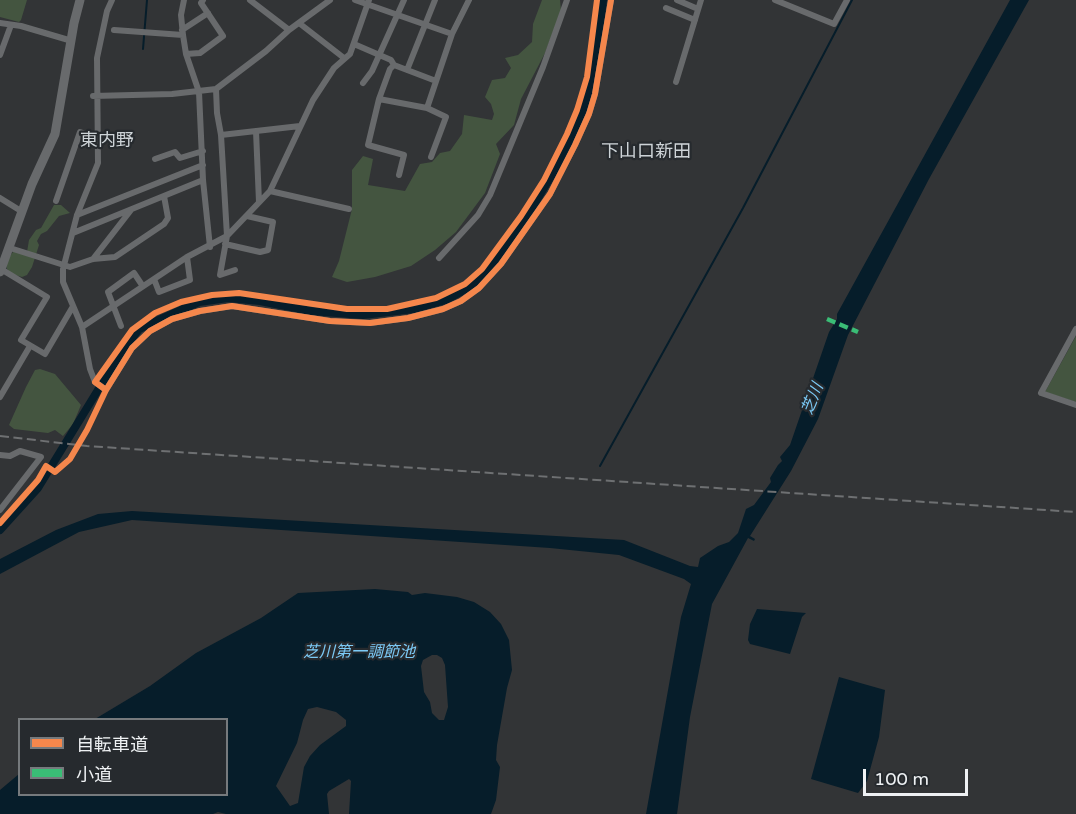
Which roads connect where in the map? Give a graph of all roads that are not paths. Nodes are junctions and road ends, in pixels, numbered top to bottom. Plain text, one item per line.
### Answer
1 (81, 0) edge
2 (112, 0) edge
3 (184, 0) edge
4 (203, 0) edge
5 (250, 0) edge
6 (330, 0) edge
7 (355, 0) edge
8 (404, 0) edge
9 (435, 0) edge
10 (469, 0) edge
11 (567, 0) edge
12 (611, 0) edge
13 (677, 0) edge
14 (701, 0) edge
15 (776, 0) edge
16 (847, 0) edge
17 (368, 3) edge
18 (666, 8) dead end
19 (698, 9) junction
20 (208, 13) junction
21 (398, 15) junction
22 (694, 20) junction
23 (0, 23) edge
24 (299, 23) junction
25 (424, 23) junction
26 (11, 26) junction
27 (114, 30) dead end
28 (289, 30) junction
29 (182, 32) junction
30 (452, 34) junction
31 (72, 41) junction
32 (354, 44) junction
33 (186, 54) junction
34 (0, 55) edge
35 (379, 55) junction
36 (344, 58) junction
37 (394, 65) junction
38 (407, 70) junction
39 (436, 81) junction
40 (676, 82) dead end
41 (363, 83) dead end
42 (216, 89) junction
43 (199, 92) junction
44 (95, 96) junction
45 (379, 99) junction
46 (427, 108) junction
47 (300, 126) junction
48 (256, 131) junction
49 (98, 135) junction
50 (221, 135) junction
51 (203, 151) junction
52 (431, 157) dead end
53 (155, 159) dead end
54 (203, 165) junction
55 (399, 175) dead end
56 (203, 180) junction
57 (147, 186) junction
58 (270, 191) junction
59 (164, 196) junction
60 (0, 198) edge
61 (56, 201) dead end
62 (150, 201) junction
63 (259, 202) junction
64 (132, 209) junction
65 (349, 209) dead end
66 (21, 211) junction
67 (77, 215) junction
68 (248, 216) junction
69 (73, 233) junction
70 (227, 236) junction
71 (225, 244) junction
72 (210, 247) junction
73 (10, 248) junction
74 (187, 257) junction
75 (439, 258) dead end
76 (93, 259) junction
77 (65, 265) junction
78 (236, 270) dead end
79 (1, 271) edge
80 (154, 279) junction
81 (141, 285) junction
82 (114, 306) junction
83 (72, 308) junction
84 (121, 326) dead end
85 (82, 327) junction
86 (1076, 329) edge
87 (30, 346) junction
88 (0, 396) edge
89 (1076, 405) edge
90 (0, 455) edge
91 (0, 510) edge

1 - 31 street
2 - 44 street
3 - 29 street
4 - 20 street
5 - 28 street
6 - 24 street
7 - 17 street
8 - 21 street
9 - 25 street
10 - 30 street
11 - 75 street
12 - 85 street
13 - 19 street
14 - 19 street
15 - 16 street
17 - 21 street
17 - 32 street
18 - 22 street
19 - 22 street
20 - 29 street
20 - 33 street
21 - 25 street
21 - 35 street
22 - 40 street
23 - 26 street
24 - 28 street
24 - 36 street
25 - 30 street
25 - 38 street
26 - 31 street
26 - 34 street
27 - 29 street
28 - 42 street
29 - 33 street
30 - 39 street
31 - 66 street
32 - 35 street
32 - 36 street
33 - 43 street
35 - 37 street
35 - 41 street
36 - 47 street
37 - 38 street
37 - 45 street
38 - 39 street
39 - 46 street
42 - 43 street
42 - 50 street
43 - 44 street
43 - 51 street
44 - 49 street
45 - 46 street
45 - 55 street
46 - 52 street
47 - 48 street
47 - 58 street
48 - 50 street
48 - 63 street
49 - 61 street
49 - 67 street
50 - 70 street
51 - 53 street
51 - 54 street
54 - 56 street
54 - 57 street
56 - 59 street
56 - 72 street
57 - 62 street
57 - 67 street
58 - 63 street
58 - 65 street
59 - 62 street
59 - 76 street
60 - 66 street
62 - 64 street
63 - 68 street
64 - 69 street
64 - 76 street
66 - 73 street
67 - 69 street
68 - 70 street
68 - 71 street
69 - 77 street
70 - 71 street
70 - 72 street
71 - 78 street
72 - 74 street
73 - 77 street
73 - 79 street
74 - 80 street
74 - 80 street
76 - 77 street
77 - 83 street
79 - 87 street
80 - 81 street
81 - 82 street
81 - 82 street
82 - 84 street
82 - 85 street
83 - 85 street
83 - 87 street
86 - 89 street
87 - 88 street
90 - 91 street

